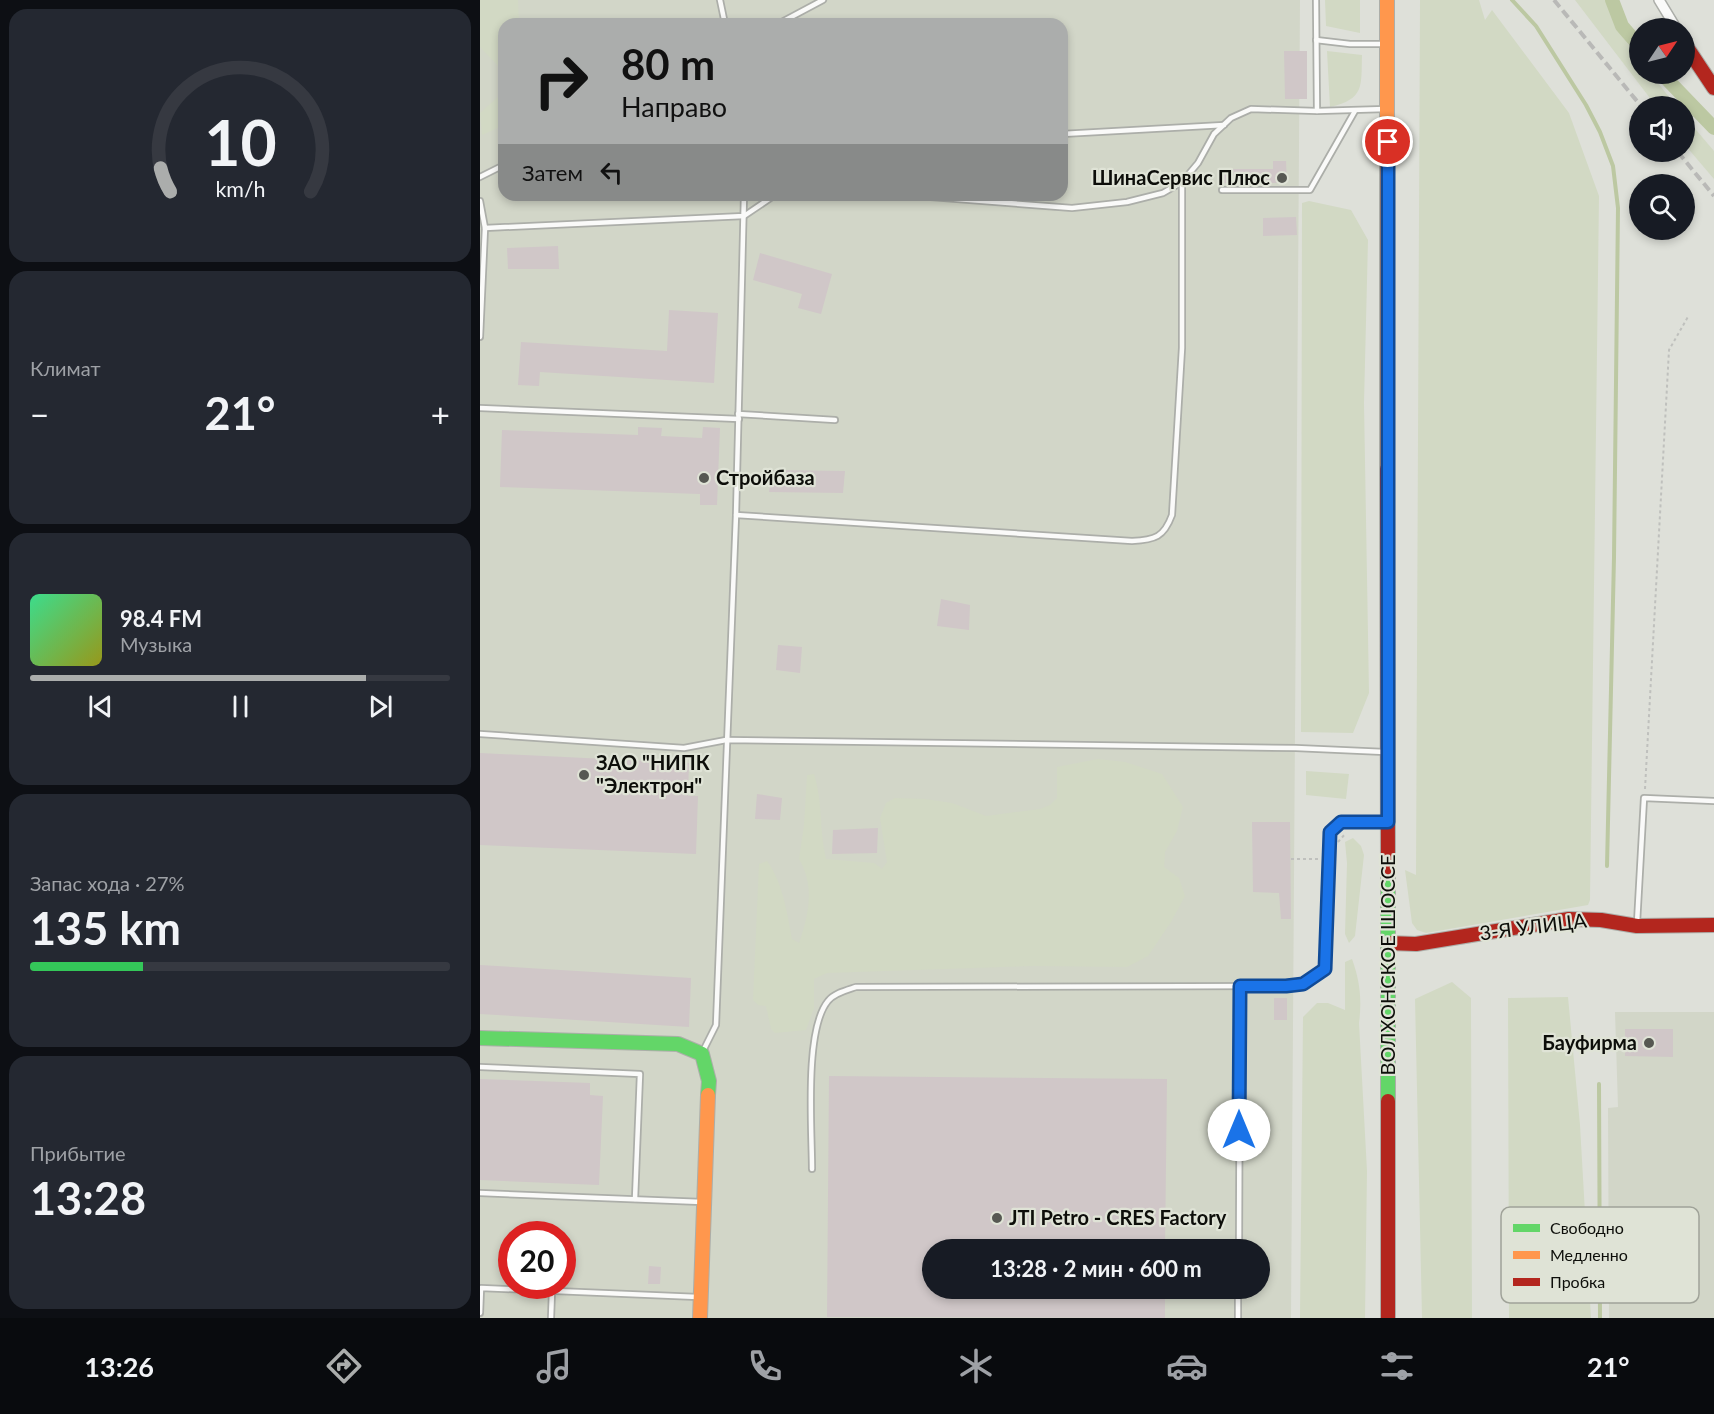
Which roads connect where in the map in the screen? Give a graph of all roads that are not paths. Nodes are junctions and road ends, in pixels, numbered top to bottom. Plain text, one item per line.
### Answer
1 (720, 0) edge
2 (823, 0) edge
3 (1316, 0) edge
4 (1387, 0) edge
5 (1659, 0) edge
6 (724, 18) edge
7 (789, 18) edge
8 (1670, 18) edge
9 (1316, 40) junction
10 (1387, 44) junction
11 (1695, 60) edge
12 (1714, 88) edge
13 (1387, 109) junction
14 (1317, 111) junction
15 (1355, 111) junction
16 (1224, 125) junction
17 (1068, 134) edge
18 (498, 168) edge
19 (480, 177) edge
20 (1182, 182) junction
21 (1222, 190) dead end
22 (480, 201) edge
23 (744, 201) edge
24 (766, 201) edge
25 (982, 201) edge
26 (744, 216) junction
27 (485, 228) junction
28 (480, 337) edge
29 (480, 408) edge
30 (739, 417) junction
31 (835, 420) dead end
32 (736, 515) junction
33 (480, 734) edge
34 (726, 740) junction
35 (1388, 752) junction
36 (1714, 801) edge
37 (1388, 822) junction
38 (1714, 925) edge
39 (1637, 926) junction
40 (1388, 943) junction
41 (1240, 986) junction
42 (480, 1038) edge
43 (702, 1054) junction
44 (480, 1067) edge
45 (812, 1169) dead end
46 (480, 1193) edge
47 (635, 1199) junction
48 (704, 1202) junction
49 (1239, 1239) edge
50 (498, 1289) edge
51 (576, 1292) edge
52 (701, 1298) junction
53 (552, 1299) edge
54 (1238, 1299) edge
55 (480, 1313) edge
56 (551, 1318) edge
57 (700, 1318) edge
58 (1238, 1318) edge
59 (1388, 1318) edge

1 - 6 lane
2 - 7 lane
3 - 9 lane
4 - 10 main road, ВОЛХОНСКОЕ ШОССЕ
5 - 8 street
9 - 10 lane
9 - 14 lane
10 - 13 main road, ВОЛХОНСКОЕ ШОССЕ
11 - 12 main road
13 - 15 lane
13 - 35 main road, ВОЛХОНСКОЕ ШОССЕ
14 - 15 lane
14 - 16 lane
15 - 21 lane
16 - 17 lane
16 - 20 lane
18 - 19 lane
20 - 25 lane
20 - 32 lane
22 - 27 lane
23 - 26 lane
24 - 26 lane
26 - 27 lane
26 - 30 lane
27 - 28 lane
29 - 30 lane
30 - 31 lane
30 - 32 lane
32 - 34 lane
33 - 34 lane
34 - 35 lane
34 - 43 lane
35 - 37 main road, ВОЛХОНСКОЕ ШОССЕ
36 - 39 lane
37 - 40 main road, ВОЛХОНСКОЕ ШОССЕ
37 - 41 lane
38 - 39 main road, 3-Я УЛИЦА
39 - 40 main road, 3-Я УЛИЦА
40 - 59 main road, ВОЛХОНСКОЕ ШОССЕ
41 - 45 lane
41 - 49 lane
42 - 43 main road
43 - 48 main road
44 - 47 lane
46 - 47 lane
47 - 48 lane
48 - 52 main road
50 - 55 lane
51 - 52 lane
52 - 57 main road
53 - 56 lane
54 - 58 lane

